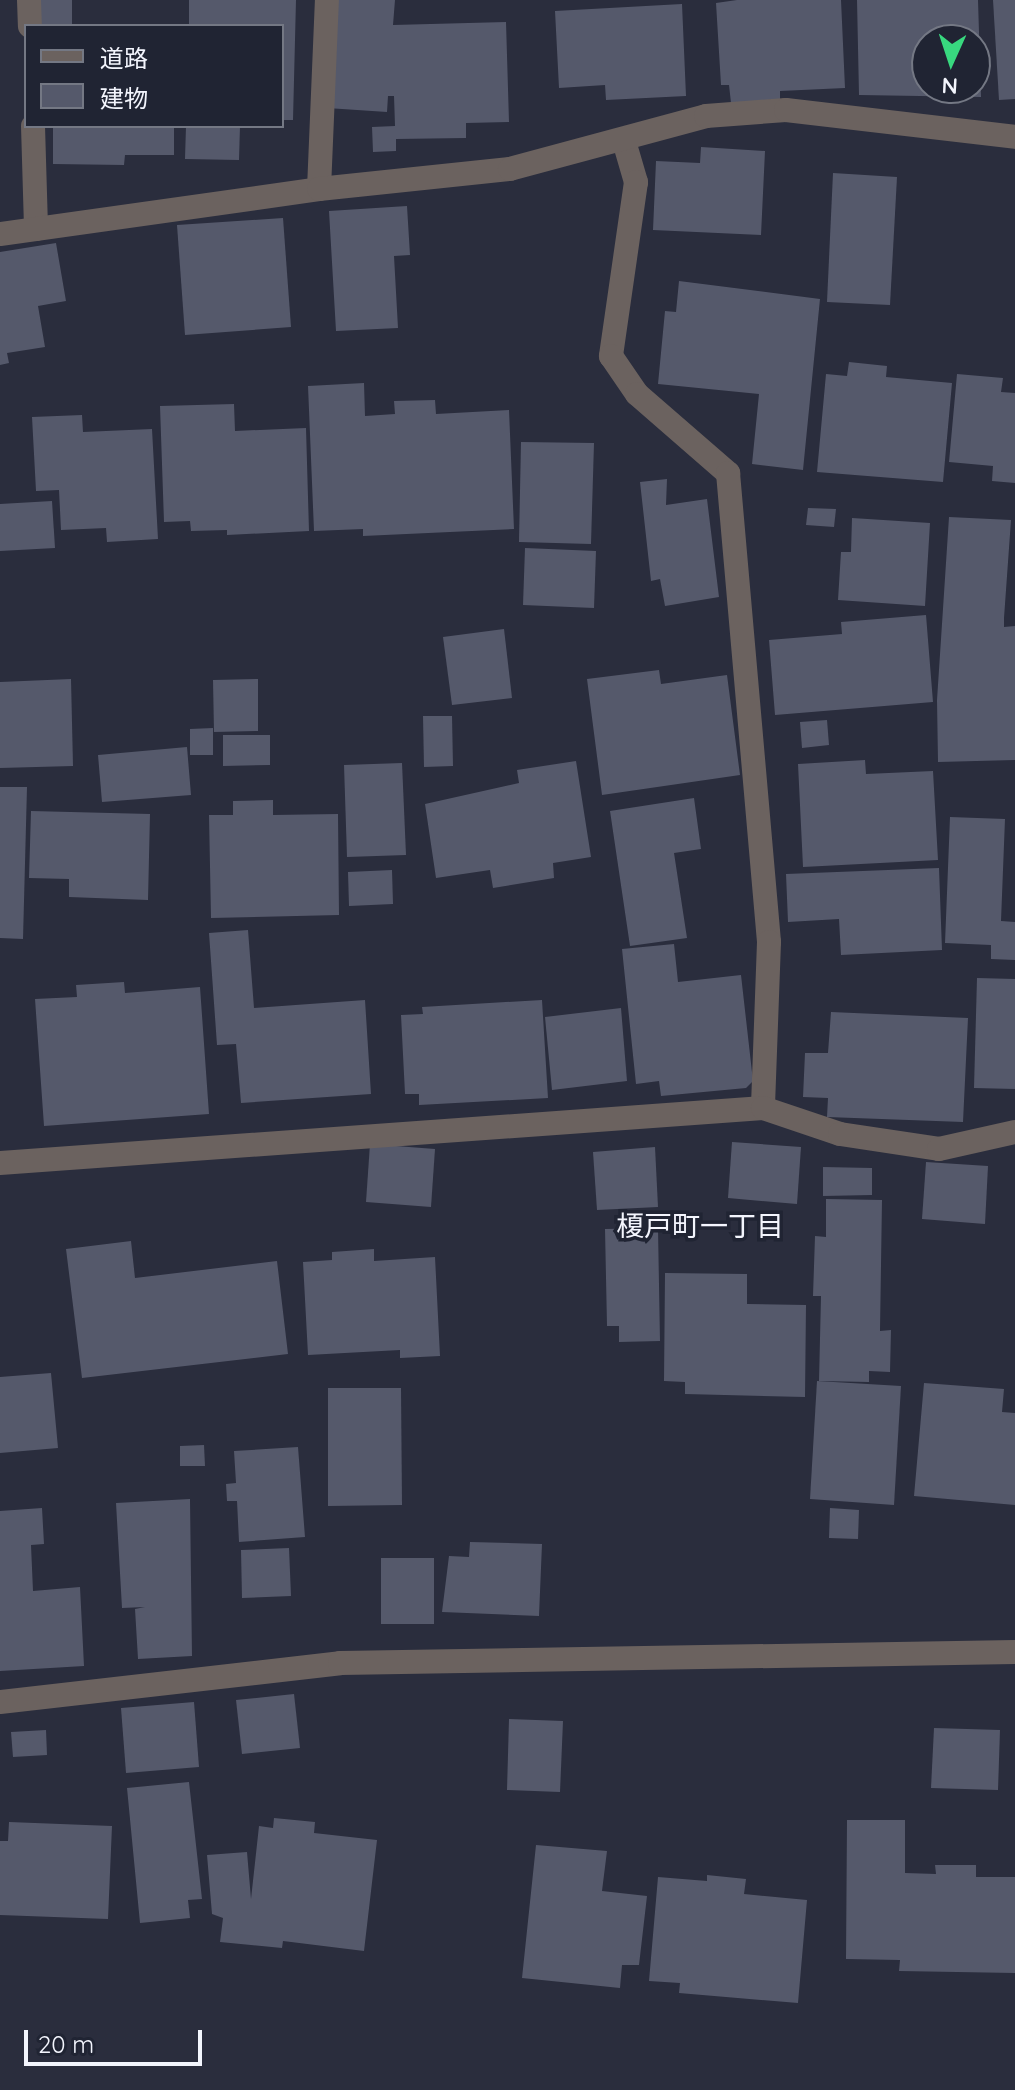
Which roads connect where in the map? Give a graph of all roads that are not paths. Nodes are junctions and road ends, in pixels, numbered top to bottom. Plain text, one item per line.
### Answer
1 (29, 0) edge
2 (327, 0) edge
3 (30, 24) edge
4 (33, 128) edge
5 (1015, 137) edge
6 (624, 141) junction
7 (319, 189) junction
8 (36, 229) junction
9 (0, 234) edge
10 (763, 1108) junction
11 (1015, 1132) edge
12 (0, 1163) edge
13 (1015, 1652) edge
14 (0, 1702) edge

1 - 3 street
2 - 7 street
4 - 8 street
5 - 6 street
6 - 7 street
6 - 10 street
7 - 8 street
8 - 9 street
10 - 11 street
10 - 12 street
13 - 14 street

